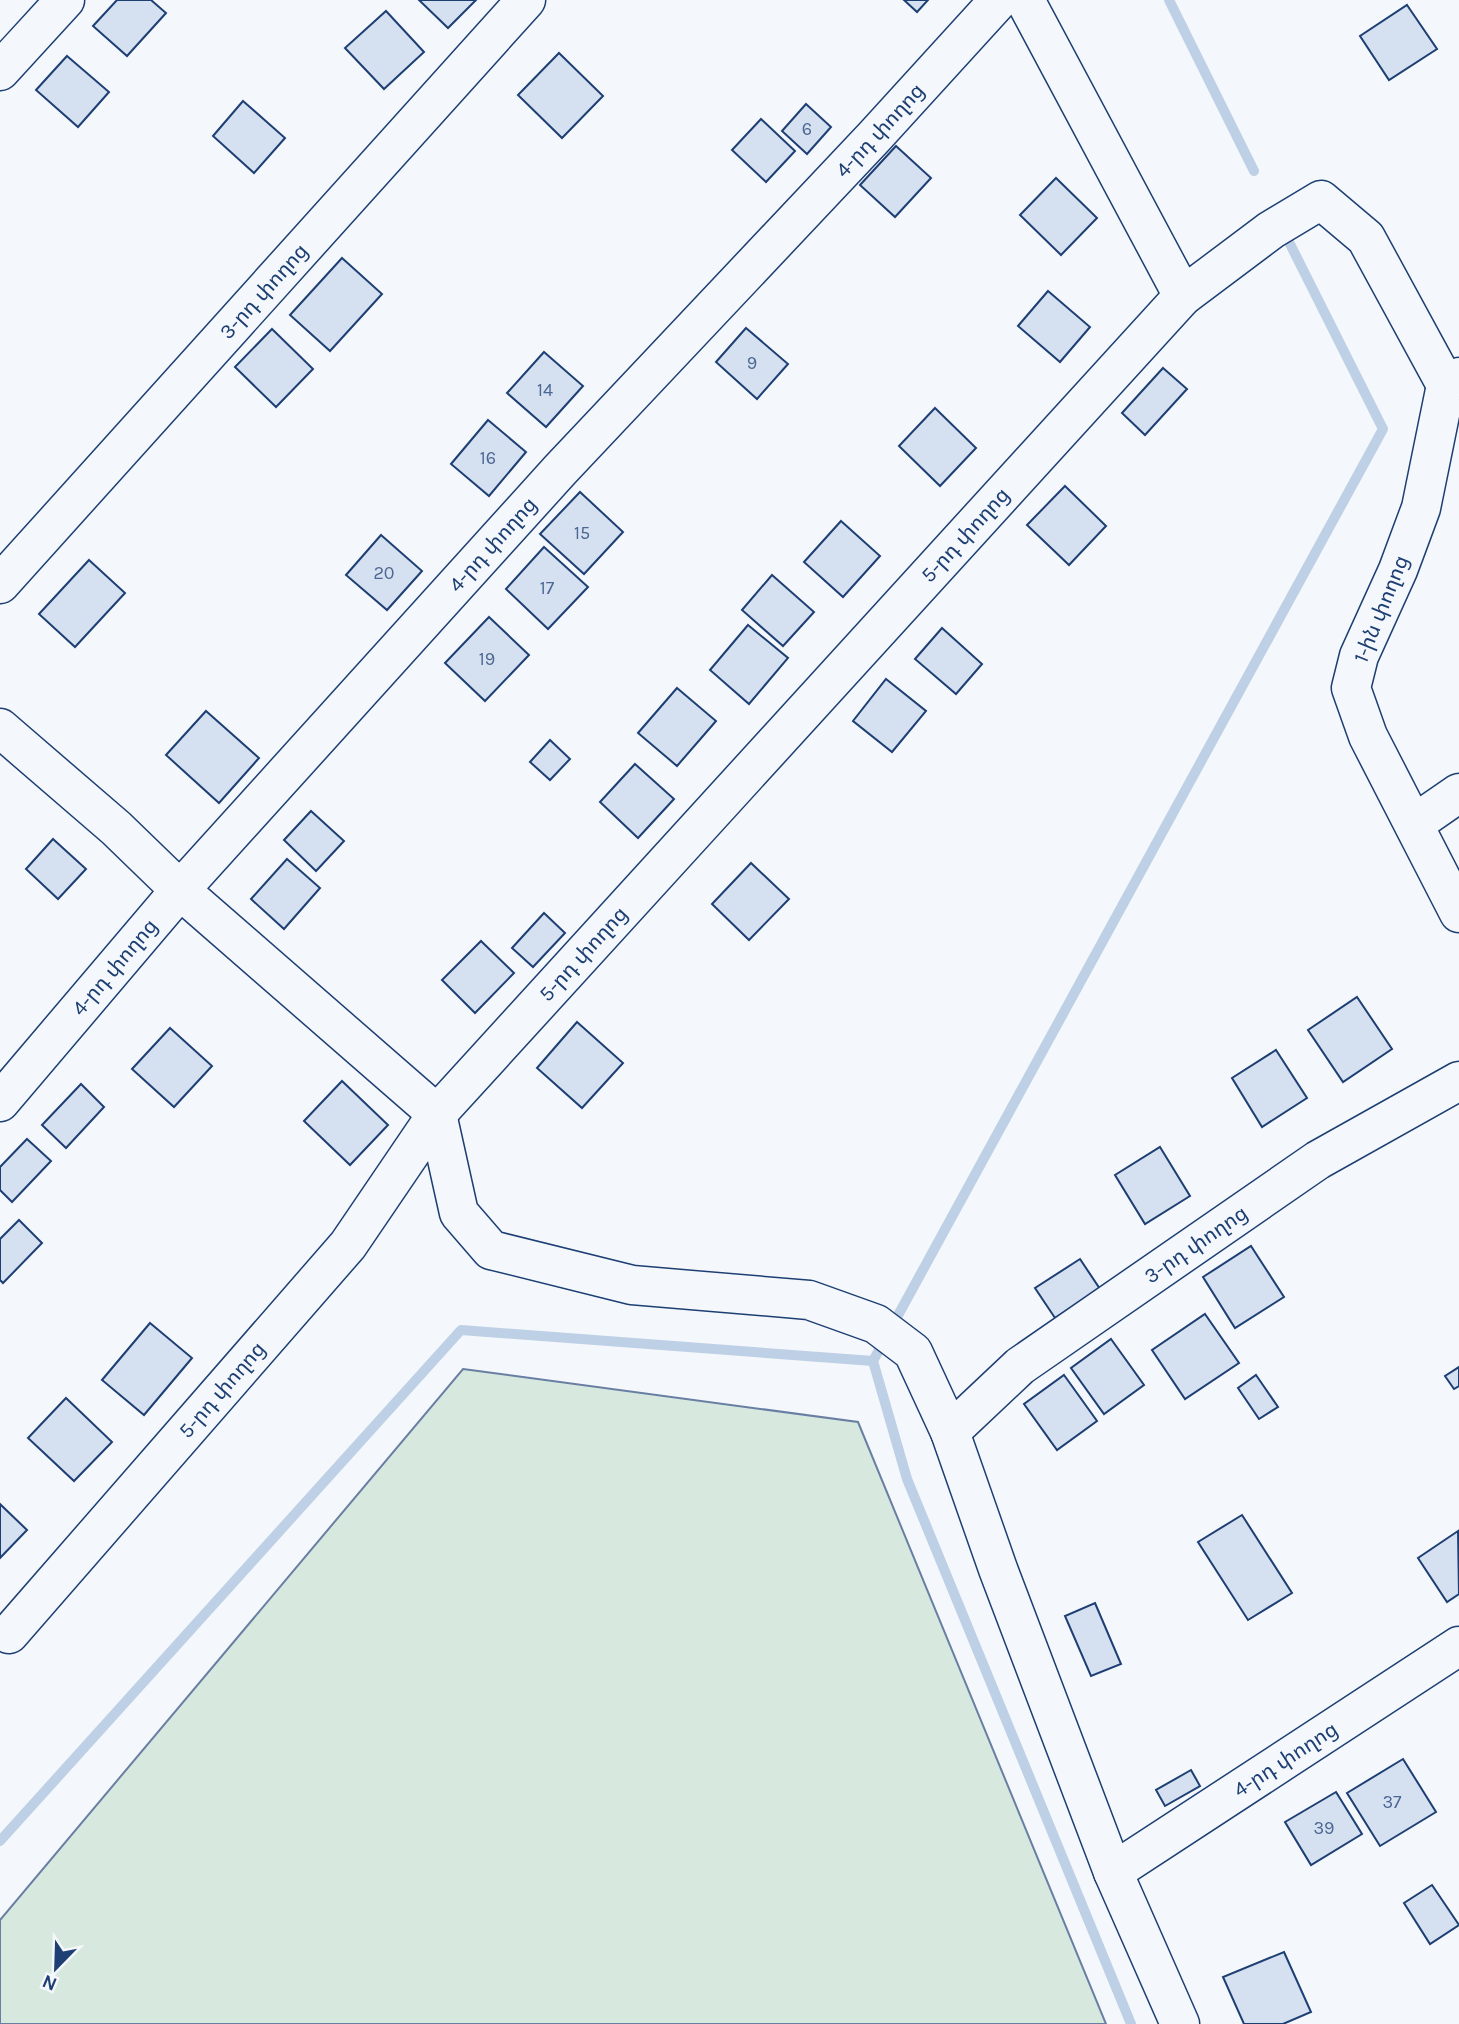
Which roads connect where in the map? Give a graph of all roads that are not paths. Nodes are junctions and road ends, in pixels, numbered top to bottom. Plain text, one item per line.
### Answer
1 (65, 0) edge
2 (526, 0) edge
3 (999, 0) edge
4 (1025, 0) edge
5 (0, 71) edge
6 (1184, 296) junction
7 (1452, 381) edge
8 (0, 584) edge
9 (0, 728) edge
10 (1459, 793) edge
11 (1414, 824) junction
12 (180, 890) junction
13 (1459, 912) edge
14 (1459, 1081) edge
15 (0, 1101) edge
16 (437, 1114) junction
17 (950, 1432) junction
18 (9, 1634) dead end
19 (1459, 1646) edge
20 (1113, 1872) junction
21 (1180, 2024) edge

1 - 5 street
2 - 8 street, 3-րդ փողոց
3 - 12 street, 4-րդ փողոց
4 - 6 street
6 - 7 street, 5-րդ փողոց
6 - 16 street, 5-րդ փողոց
7 - 11 street, 1-ին փողոց
9 - 12 street
10 - 11 street
11 - 13 street, 1-ին փողոց
12 - 15 street, 4-րդ փողոց
12 - 16 street
14 - 17 street, 3-րդ փողոց
16 - 17 street
16 - 18 street, 5-րդ փողոց
17 - 20 street
19 - 20 street, 4-րդ փողոց
20 - 21 street

